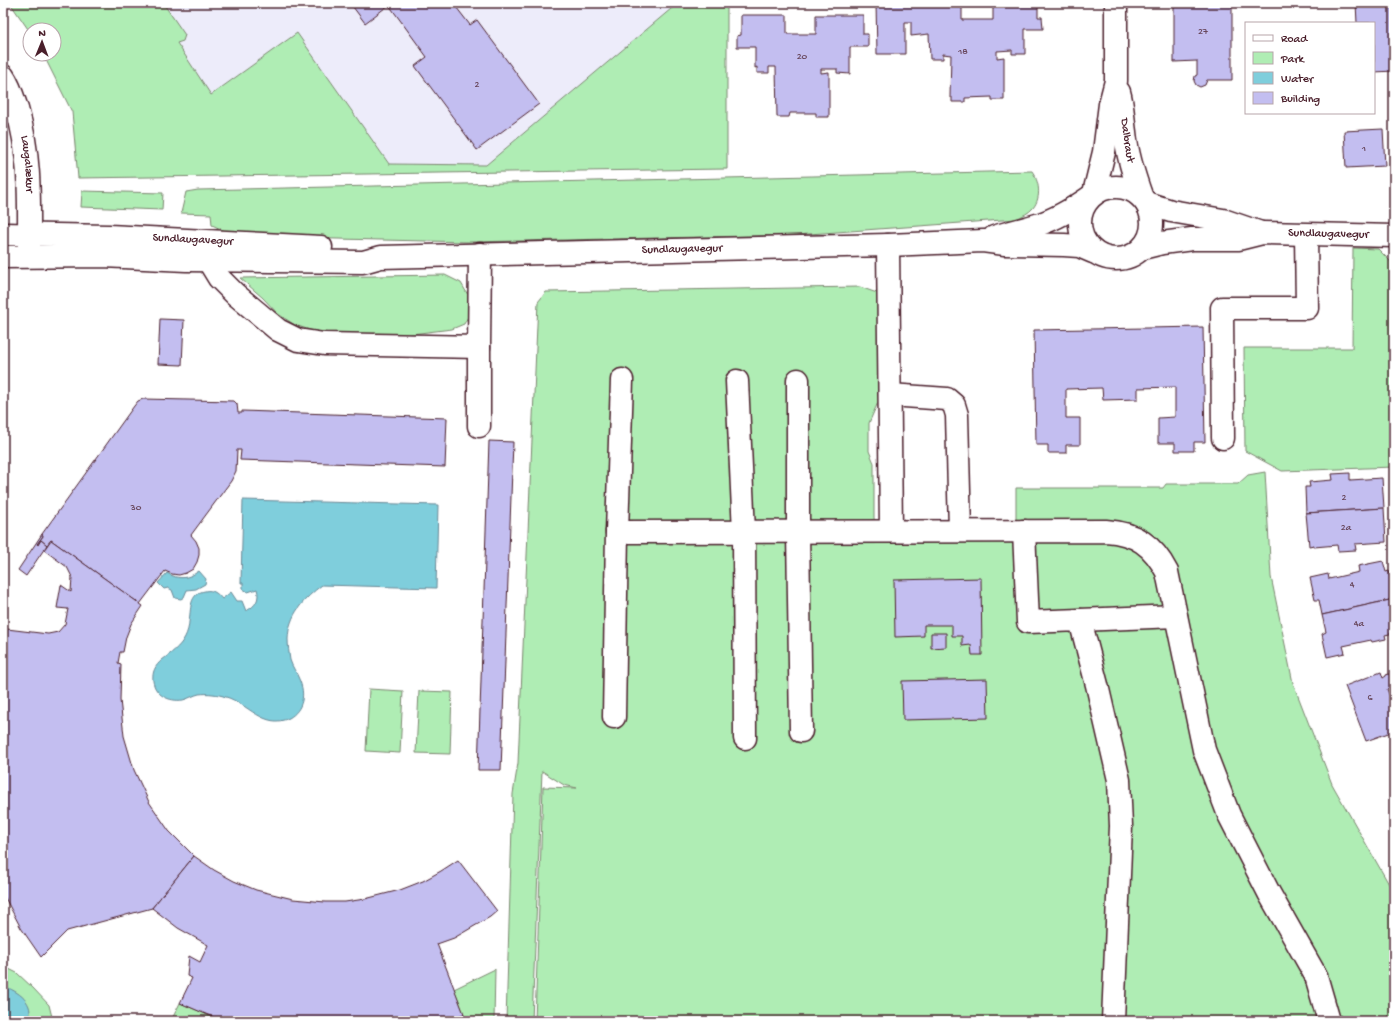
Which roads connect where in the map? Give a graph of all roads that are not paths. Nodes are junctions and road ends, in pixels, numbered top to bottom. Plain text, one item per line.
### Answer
1 (1116, 3) edge
2 (3, 76) edge
3 (1116, 81) junction
4 (1092, 195) junction
5 (1144, 200) junction
6 (1262, 233) junction
7 (3, 234) edge
8 (30, 234) junction
9 (1306, 234) junction
10 (1394, 236) edge
11 (983, 242) junction
12 (888, 246) junction
13 (1142, 248) junction
14 (1093, 252) junction
15 (480, 254) junction
16 (30, 256) junction
17 (3, 257) edge
18 (381, 257) junction
19 (208, 260) junction
20 (479, 347) junction
21 (622, 380) dead end
22 (798, 380) dead end
23 (737, 381) dead end
24 (890, 395) junction
25 (478, 426) dead end
26 (1223, 438) dead end
27 (960, 530) junction
28 (891, 531) junction
29 (1024, 531) junction
30 (617, 532) junction
31 (744, 532) junction
32 (798, 532) junction
33 (1176, 616) junction
34 (1080, 620) junction
35 (614, 717) dead end
36 (801, 730) dead end
37 (745, 738) dead end
38 (1113, 1021) edge
39 (1329, 1021) edge

1 - 3 street, Dalbraut
2 - 8 street, Laugalækur
3 - 4 street, Dalbraut
3 - 5 street, Dalbraut
4 - 5 street, Sundlaugavegur
4 - 11 street, Sundlaugavegur
4 - 14 street
5 - 6 street, Sundlaugavegur
5 - 13 street
6 - 9 street, Sundlaugavegur
6 - 13 street, Sundlaugavegur
7 - 8 street, Sundlaugavegur
8 - 16 street, Laugalækur
8 - 18 street, Sundlaugavegur
9 - 10 street, Sundlaugavegur
9 - 26 street
11 - 12 street, Sundlaugavegur
11 - 14 street, Sundlaugavegur
12 - 15 street, Sundlaugavegur
12 - 24 street
13 - 14 street, Sundlaugavegur
15 - 18 street, Sundlaugavegur
15 - 20 street
16 - 17 street, Sundlaugavegur
16 - 19 street, Sundlaugavegur
18 - 19 street, Sundlaugavegur
19 - 20 street
20 - 25 street
21 - 30 street
22 - 32 street
23 - 31 street
24 - 27 street
24 - 28 street
27 - 28 street
27 - 29 street
28 - 32 street
29 - 33 street
29 - 34 street
30 - 31 street
30 - 35 street
31 - 32 street
31 - 37 street
32 - 36 street
33 - 34 street
33 - 39 street
34 - 38 street

